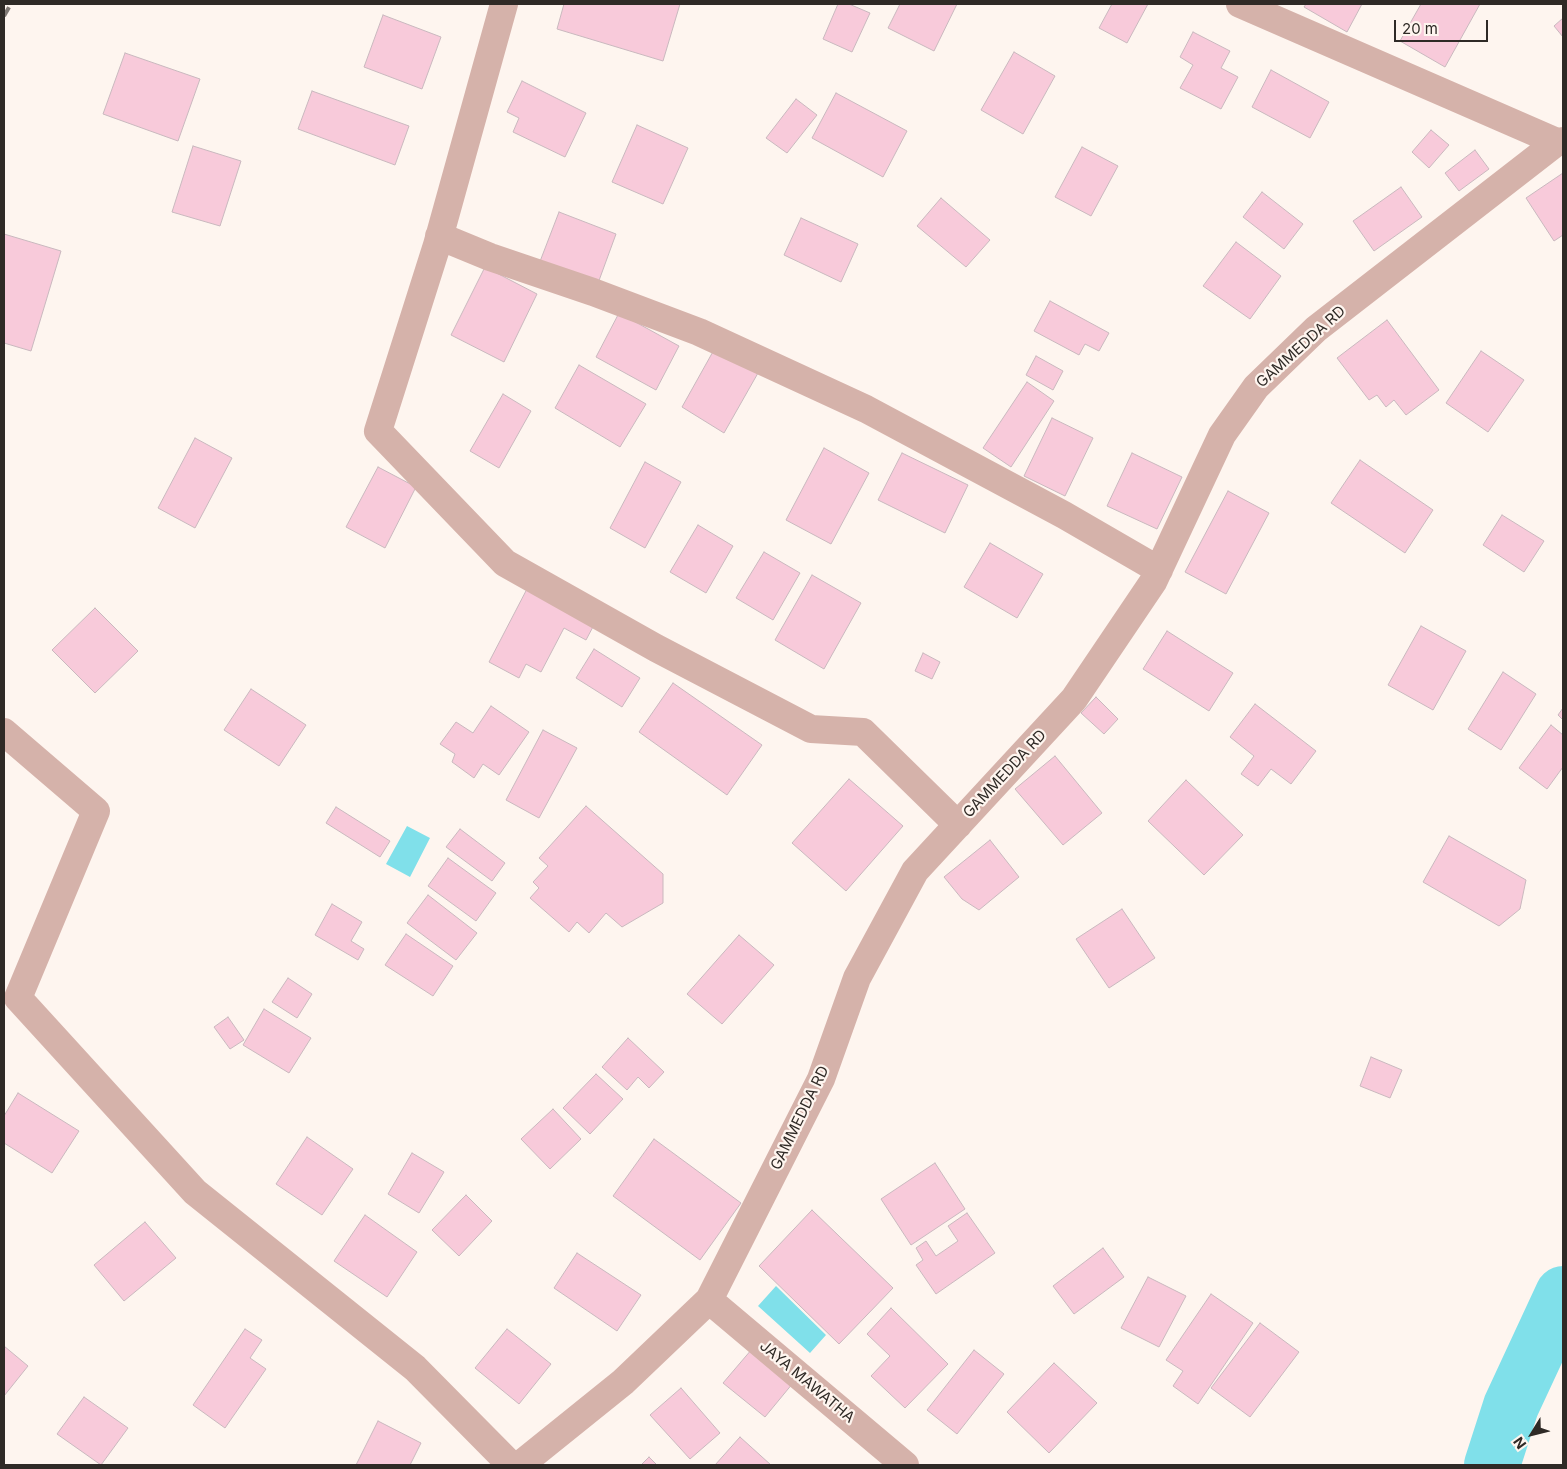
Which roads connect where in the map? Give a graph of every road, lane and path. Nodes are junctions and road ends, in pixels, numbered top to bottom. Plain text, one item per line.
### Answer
1 (504, 4) edge
2 (1240, 4) edge
3 (1560, 141) edge
4 (439, 236) junction
5 (1159, 570) junction
6 (4, 732) edge
7 (958, 825) junction
8 (709, 1300) junction
9 (510, 1465) edge
10 (520, 1465) edge
11 (905, 1465) edge

1 - 4 street
2 - 3 street
3 - 5 street, GAMMEDDA RD
4 - 5 street
4 - 7 street
5 - 7 street, GAMMEDDA RD
6 - 9 street
7 - 8 street, GAMMEDDA RD
8 - 10 street, GAMMEDDA RD
8 - 11 street, JAYA MAWATHA

